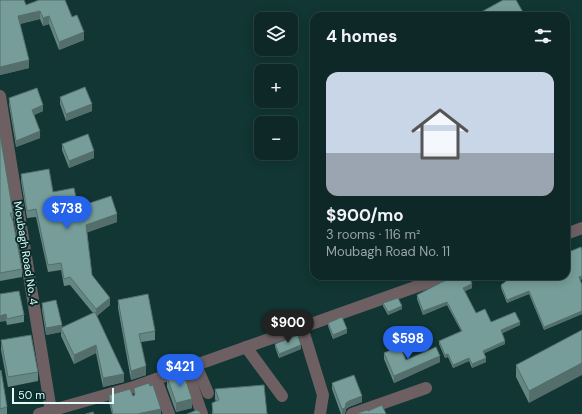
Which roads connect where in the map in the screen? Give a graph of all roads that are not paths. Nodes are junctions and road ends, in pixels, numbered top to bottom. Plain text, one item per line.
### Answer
1 (0, 96) edge
2 (582, 228) edge
3 (570, 232) edge
4 (435, 280) edge
5 (302, 327) junction
6 (246, 347) junction
7 (191, 367) junction
8 (156, 379) junction
9 (426, 388) dead end
10 (208, 393) dead end
11 (282, 396) dead end
12 (51, 411) junction
13 (39, 414) edge
14 (169, 414) edge
15 (202, 414) edge
16 (320, 414) edge
17 (352, 414) edge

1 - 12 street, Moubagh Road No. 4
2 - 3 street
4 - 5 street
5 - 6 street
5 - 16 street
6 - 7 street
6 - 11 street
7 - 8 street
7 - 10 street
7 - 15 street
8 - 12 street
8 - 14 street
9 - 17 street
12 - 13 street

